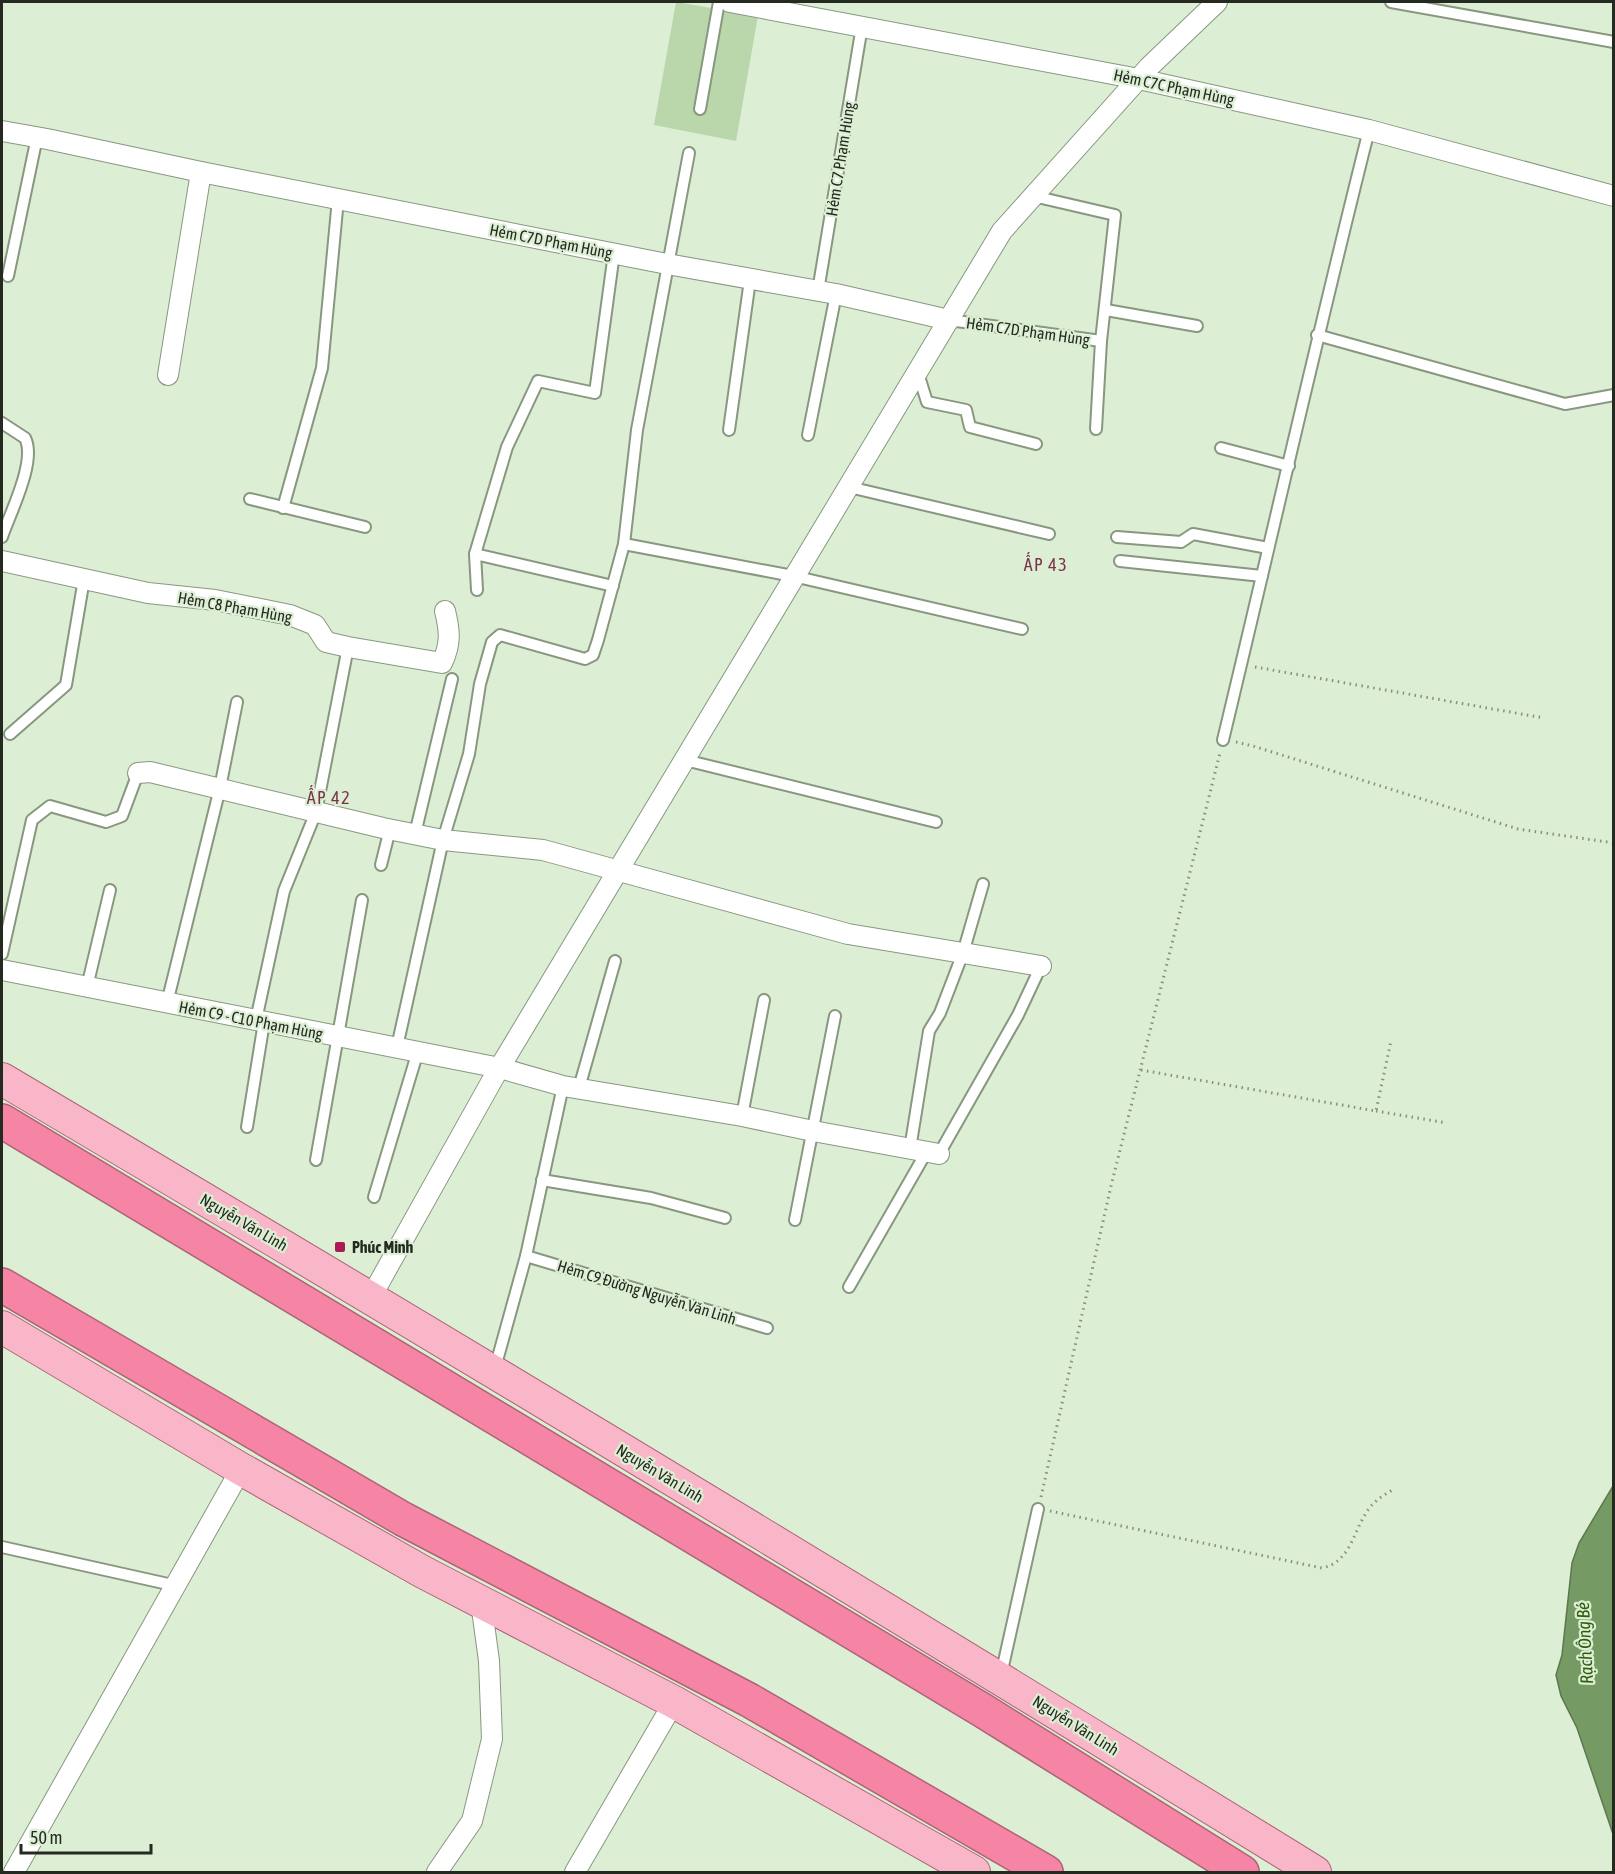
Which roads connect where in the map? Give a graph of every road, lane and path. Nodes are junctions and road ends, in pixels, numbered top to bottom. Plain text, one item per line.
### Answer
1 (719, 2) edge
2 (730, 2) edge
3 (1217, 2) edge
4 (1391, 2) edge
5 (862, 26) junction
6 (1614, 42) edge
7 (1139, 79) junction
8 (700, 109) dead end
9 (1369, 130) junction
10 (2, 131) edge
11 (37, 137) junction
12 (689, 153) dead end
13 (201, 172) junction
14 (1033, 196) junction
15 (1614, 196) edge
16 (338, 199) junction
17 (614, 253) junction
18 (667, 264) junction
19 (8, 276) dead end
20 (750, 280) junction
21 (827, 293) junction
22 (1106, 310) junction
23 (949, 320) junction
24 (1197, 326) dead end
25 (1317, 335) junction
26 (1101, 341) junction
27 (918, 373) junction
28 (168, 375) dead end
29 (1614, 396) edge
30 (2, 423) edge
31 (1096, 429) dead end
32 (729, 430) dead end
33 (808, 435) dead end
34 (1036, 444) dead end
35 (1221, 448) dead end
36 (1289, 466) junction
37 (849, 487) junction
38 (250, 500) dead end
39 (283, 508) junction
40 (365, 527) dead end
41 (1050, 534) dead end
42 (2, 537) edge
43 (1117, 537) dead end
44 (624, 544) junction
45 (1268, 548) junction
46 (475, 554) junction
47 (2, 561) edge
48 (1120, 561) dead end
49 (794, 576) junction
50 (1262, 576) junction
51 (84, 579) junction
52 (613, 586) junction
53 (477, 590) dead end
54 (445, 611) dead end
55 (1022, 629) dead end
56 (348, 647) junction
57 (1241, 665) junction
58 (452, 679) dead end
59 (237, 702) dead end
60 (1544, 718) dead end
61 (10, 734) dead end
62 (1223, 740) junction
63 (685, 760) junction
64 (138, 773) joint
65 (220, 788) junction
66 (316, 812) junction
67 (936, 822) dead end
68 (390, 829) junction
69 (415, 834) junction
70 (442, 840) junction
71 (1614, 843) edge
72 (381, 865) dead end
73 (619, 871) junction
74 (983, 884) dead end
75 (110, 890) dead end
76 (362, 900) dead end
77 (963, 953) junction
78 (2, 954) edge
79 (615, 961) dead end
80 (1041, 966) joint
81 (2, 970) edge
82 (87, 987) junction
83 (764, 1000) dead end
84 (167, 1003) junction
85 (835, 1016) dead end
86 (260, 1021) junction
87 (339, 1038) junction
88 (1391, 1041) dead end
89 (397, 1047) junction
90 (418, 1051) junction
91 (500, 1068) junction
92 (1141, 1070) junction
93 (2, 1079) edge
94 (571, 1087) junction
95 (1376, 1111) junction
96 (742, 1116) junction
97 (2, 1121) edge
98 (1447, 1123) dead end
99 (247, 1127) dead end
100 (813, 1131) junction
101 (925, 1151) junction
102 (316, 1160) dead end
103 (542, 1180) junction
104 (374, 1197) dead end
105 (724, 1218) dead end
106 (795, 1220) dead end
107 (526, 1256) junction
108 (2, 1285) edge
109 (849, 1287) dead end
110 (371, 1297) junction
111 (3, 1328) edge
112 (767, 1328) dead end
113 (494, 1372) junction
114 (241, 1469) junction
115 (1394, 1489) dead end
116 (1038, 1509) junction
117 (2, 1547) edge
118 (177, 1586) junction
119 (481, 1602) junction
120 (1000, 1678) junction
121 (675, 1702) junction
122 (14, 1872) edge
123 (437, 1872) edge
124 (575, 1872) edge
125 (975, 1872) edge
126 (1046, 1872) edge
127 (1242, 1872) edge
128 (1315, 1872) edge

1 - 8 lane
2 - 5 street, Hẻm C7C Phạm Hùng
3 - 7 street
4 - 6 lane
5 - 7 street, Hẻm C7C Phạm Hùng
5 - 21 lane, Hẻm C7 Phạm Hùng
7 - 9 street, Hẻm C7C Phạm Hùng
7 - 14 street
9 - 15 street, Hẻm C7C Phạm Hùng
9 - 25 lane
10 - 11 street, Hẻm C7D Phạm Hùng
11 - 13 street, Hẻm C7D Phạm Hùng
11 - 19 lane
12 - 18 lane
13 - 16 street, Hẻm C7D Phạm Hùng
13 - 28 street
14 - 22 lane
14 - 23 street
16 - 17 street, Hẻm C7D Phạm Hùng
16 - 39 lane
17 - 18 street, Hẻm C7D Phạm Hùng
17 - 46 lane
18 - 20 street, Hẻm C7D Phạm Hùng
18 - 44 lane
20 - 21 street, Hẻm C7D Phạm Hùng
20 - 32 lane
21 - 23 street, Hẻm C7D Phạm Hùng
21 - 33 lane, Hẻm C7 Phạm Hùng
22 - 24 lane
22 - 26 lane
23 - 26 lane, Hẻm C7D Phạm Hùng
23 - 27 street
25 - 29 lane
25 - 36 lane
26 - 31 lane
27 - 34 lane
27 - 37 street
30 - 42 lane
35 - 36 lane
36 - 45 lane
37 - 41 lane
37 - 49 street
38 - 39 lane
39 - 40 lane
43 - 45 lane
44 - 49 lane
44 - 52 lane
45 - 50 lane
46 - 52 lane
46 - 53 lane
47 - 51 street, Hẻm C8 Phạm Hùng
48 - 50 lane
49 - 55 lane
49 - 63 street
50 - 57 lane
51 - 56 street, Hẻm C8 Phạm Hùng
51 - 61 lane
52 - 70 lane
54 - 56 street, Hẻm C8 Phạm Hùng
56 - 66 lane
57 - 60 path
57 - 62 lane
58 - 69 lane
59 - 65 lane
62 - 71 path
62 - 92 path
63 - 67 lane
63 - 73 street
64 - 65 street
64 - 78 lane
65 - 66 street
65 - 84 lane
66 - 68 street
66 - 86 lane
68 - 69 street
68 - 72 lane
69 - 70 street
70 - 73 street
70 - 89 lane
73 - 77 street
73 - 91 street
74 - 77 lane
75 - 82 lane
76 - 87 lane
77 - 80 street
77 - 101 lane
79 - 94 lane
80 - 101 lane
81 - 82 street, Hẻm C9 - C10 Phạm Hùng
82 - 84 street, Hẻm C9 - C10 Phạm Hùng
83 - 96 lane
84 - 86 street, Hẻm C9 - C10 Phạm Hùng
85 - 100 lane
86 - 87 street, Hẻm C9 - C10 Phạm Hùng
86 - 99 lane
87 - 89 street, Hẻm C9 - C10 Phạm Hùng
87 - 102 lane
88 - 95 path
89 - 90 street, Hẻm C9 - C10 Phạm Hùng
90 - 91 street, Hẻm C9 - C10 Phạm Hùng
90 - 104 lane
91 - 94 street, Hẻm C9 - C10 Phạm Hùng
91 - 110 street
92 - 95 path
92 - 116 path
93 - 110 main road, Nguyễn Văn Linh
94 - 96 street, Hẻm C9 - C10 Phạm Hùng
94 - 103 lane
95 - 98 path
96 - 100 street, Hẻm C9 - C10 Phạm Hùng
97 - 127 highway
100 - 101 street, Hẻm C9 - C10 Phạm Hùng
100 - 106 lane
101 - 109 lane
103 - 105 lane
103 - 107 lane
107 - 112 lane, Hẻm C9 Đường Nguyễn Văn Linh
107 - 113 lane
108 - 126 highway
110 - 113 main road, Nguyễn Văn Linh
111 - 114 main road
113 - 120 main road, Nguyễn Văn Linh
114 - 118 street
114 - 119 main road
115 - 116 path
116 - 120 lane
117 - 118 lane
118 - 122 street
119 - 121 main road
119 - 123 street
120 - 128 main road, Nguyễn Văn Linh
121 - 124 street
121 - 125 main road

